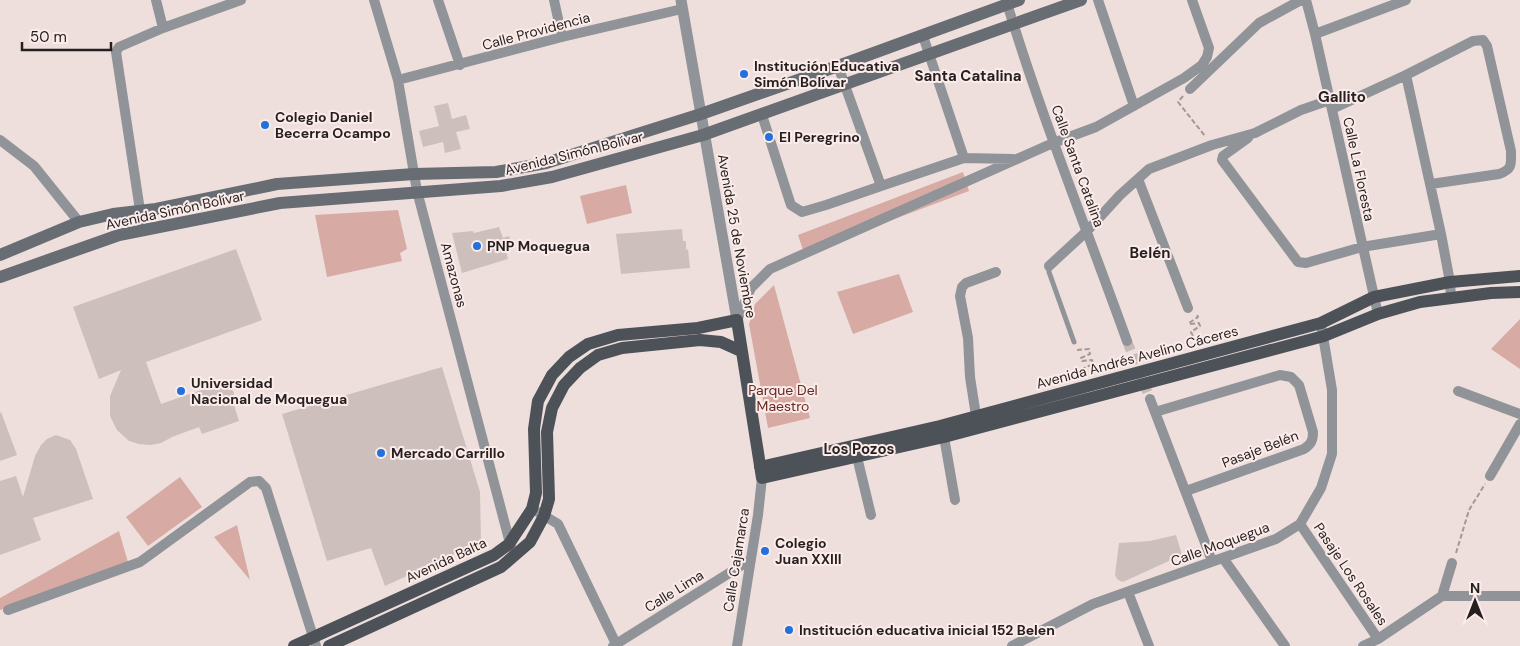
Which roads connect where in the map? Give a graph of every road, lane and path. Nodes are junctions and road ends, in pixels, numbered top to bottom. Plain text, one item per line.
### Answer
1 (156, 0) edge
2 (241, 0) edge
3 (374, 0) edge
4 (438, 0) edge
5 (554, 0) edge
6 (1081, 0) edge
7 (1098, 0) edge
8 (1192, 0) edge
9 (1301, 0) edge
10 (1306, 0) edge
11 (1406, 0) edge
12 (1011, 1) edge
13 (681, 4) edge
14 (1013, 24) junction
15 (163, 28) junction
16 (1316, 34) junction
17 (923, 36) junction
18 (562, 37) junction
19 (929, 55) junction
20 (460, 65) junction
21 (838, 66) junction
22 (1406, 75) junction
23 (398, 80) junction
24 (846, 85) junction
25 (1167, 87) junction
26 (1190, 90) dead end
27 (1331, 105) junction
28 (1134, 106) junction
29 (701, 114) junction
30 (762, 115) junction
31 (1255, 133) junction
32 (703, 135) junction
33 (0, 140) edge
34 (1053, 143) junction
35 (1212, 145) junction
36 (964, 158) junction
37 (1017, 159) junction
38 (414, 174) junction
39 (1138, 179) junction
40 (277, 184) junction
41 (1430, 184) junction
42 (881, 186) junction
43 (418, 191) junction
44 (280, 203) junction
45 (139, 210) junction
46 (78, 222) junction
47 (144, 230) junction
48 (1087, 231) junction
49 (1441, 234) junction
50 (1362, 247) junction
51 (0, 255) edge
52 (1049, 266) joint
53 (996, 272) dead end
54 (0, 276) edge
55 (1520, 276) edge
56 (1450, 282) junction
57 (1520, 292) edge
58 (1374, 297) junction
59 (1451, 298) junction
60 (1188, 308) joint
61 (1378, 314) junction
62 (736, 320) junction
63 (1320, 323) junction
64 (1324, 336) junction
65 (1127, 340) tunnel mouth
66 (1074, 342) joint
67 (741, 351) junction
68 (1201, 355) junction
69 (1089, 385) junction
70 (1458, 391) dead end
71 (1150, 399) tunnel mouth
72 (1155, 412) junction
73 (1520, 414) edge
74 (977, 422) junction
75 (1520, 424) edge
76 (944, 437) junction
77 (857, 457) junction
78 (761, 473) junction
79 (1490, 476) joint
80 (1186, 491) junction
81 (955, 500) dead end
82 (532, 509) junction
83 (870, 515) dead end
84 (544, 516) junction
85 (1300, 524) junction
86 (512, 549) junction
87 (1223, 558) junction
88 (750, 560) junction
89 (1212, 561) junction
90 (1452, 563) joint
91 (1128, 592) junction
92 (1442, 596) junction
93 (1520, 596) edge
94 (8, 610) dead end
95 (1378, 639) junction
96 (315, 642) edge
97 (616, 645) edge
98 (294, 646) edge
99 (329, 646) edge
100 (737, 646) edge
101 (1012, 646) edge
102 (1149, 646) edge
103 (1285, 646) edge
104 (1363, 646) edge

1 - 15 street
2 - 15 street
3 - 23 street, Amazonas
4 - 20 street
5 - 18 street
6 - 14 main road, Avenida Simón Bolívar
7 - 28 street
8 - 25 street
9 - 26 street
10 - 16 street, Calle La Floresta
11 - 16 street
12 - 14 street, Calle Santa Catalina
12 - 17 main road, Avenida Simón Bolívar
13 - 18 street, Calle Providencia
13 - 29 street, Avenida 25 de Noviembre
14 - 19 main road, Avenida Simón Bolívar
14 - 34 street, Calle Santa Catalina
15 - 45 street
16 - 27 street, Calle La Floresta
17 - 19 street
17 - 21 main road, Avenida Simón Bolívar
18 - 20 street, Calle Providencia
19 - 24 main road, Avenida Simón Bolívar
19 - 36 street
20 - 23 street, Calle Providencia
21 - 24 street
21 - 29 main road, Avenida Simón Bolívar
22 - 27 street
22 - 41 street
22 - 41 street
23 - 38 street, Amazonas
24 - 30 main road, Avenida Simón Bolívar
24 - 42 street
25 - 28 street
25 - 35 path
27 - 31 street
27 - 50 street, Calle La Floresta
28 - 34 street
29 - 32 street, Avenida 25 de Noviembre
29 - 38 main road, Avenida Simón Bolívar
30 - 32 main road, Avenida Simón Bolívar
30 - 42 street
31 - 35 street
31 - 50 street
32 - 43 main road, Avenida Simón Bolívar
32 - 62 street, Avenida 25 de Noviembre
33 - 46 street
34 - 37 street
34 - 48 street, Calle Santa Catalina
35 - 39 street
36 - 37 street
36 - 42 street
37 - 62 street
38 - 40 main road, Avenida Simón Bolívar
38 - 43 street, Amazonas
39 - 48 street
39 - 60 street
40 - 44 main road
40 - 45 main road, Avenida Simón Bolívar
41 - 49 street
43 - 44 main road, Avenida Simón Bolívar
43 - 86 street, Amazonas
44 - 47 main road, Avenida Simón Bolívar
45 - 46 main road, Avenida Simón Bolívar
45 - 47 street
46 - 51 main road, Avenida Simón Bolívar
47 - 54 main road, Avenida Simón Bolívar
48 - 52 street
48 - 65 street, Calle Santa Catalina
49 - 50 street
49 - 56 street
50 - 58 street, Calle La Floresta
52 - 66 lane
53 - 74 street
55 - 56 main road, Avenida Andrés Avelino Cáceres
56 - 58 main road, Avenida Andrés Avelino Cáceres
56 - 59 street
57 - 59 main road, Avenida Andrés Avelino Cáceres
58 - 61 street, Calle La Floresta
58 - 63 main road, Avenida Andrés Avelino Cáceres
59 - 61 main road, Avenida Andrés Avelino Cáceres
60 - 68 path
61 - 64 main road, Avenida Andrés Avelino Cáceres
62 - 67 main road, Avenida 25 de Noviembre
62 - 82 main road, Avenida Balta
63 - 64 street, Calle Moquegua
63 - 68 main road, Avenida Andrés Avelino Cáceres
64 - 74 main road, Avenida Andrés Avelino Cáceres
64 - 85 street, Calle Moquegua
66 - 69 path
67 - 78 main road, Avenida 25 de Noviembre
67 - 84 main road, Avenida Balta
68 - 69 main road, Avenida Andrés Avelino Cáceres
69 - 74 main road, Avenida Andrés Avelino Cáceres
70 - 73 street
71 - 72 street
72 - 80 street
72 - 80 street, Pasaje Belén
74 - 76 main road, Avenida Andrés Avelino Cáceres
74 - 78 main road, Avenida Andrés Avelino Cáceres
75 - 79 street
76 - 77 main road, Avenida Andrés Avelino Cáceres
76 - 81 street
77 - 78 main road, Avenida Andrés Avelino Cáceres
77 - 83 street
78 - 88 street, Calle Cajamarca
79 - 90 path
80 - 89 street
82 - 84 street
82 - 86 main road, Avenida Balta
84 - 86 main road, Avenida Balta
84 - 97 street
85 - 87 street, Calle Moquegua
85 - 95 street, Pasaje Los Rosales
86 - 96 main road, Avenida Balta
86 - 99 main road, Avenida Balta
87 - 89 street, Calle Moquegua
87 - 103 street
88 - 97 street, Calle Lima
88 - 100 street, Calle Cajamarca
89 - 91 street, Calle Moquegua
90 - 92 street
91 - 101 street, Calle Moquegua
91 - 102 street
92 - 93 street
92 - 95 street
94 - 96 street
95 - 104 street
96 - 98 main road, Avenida Balta

